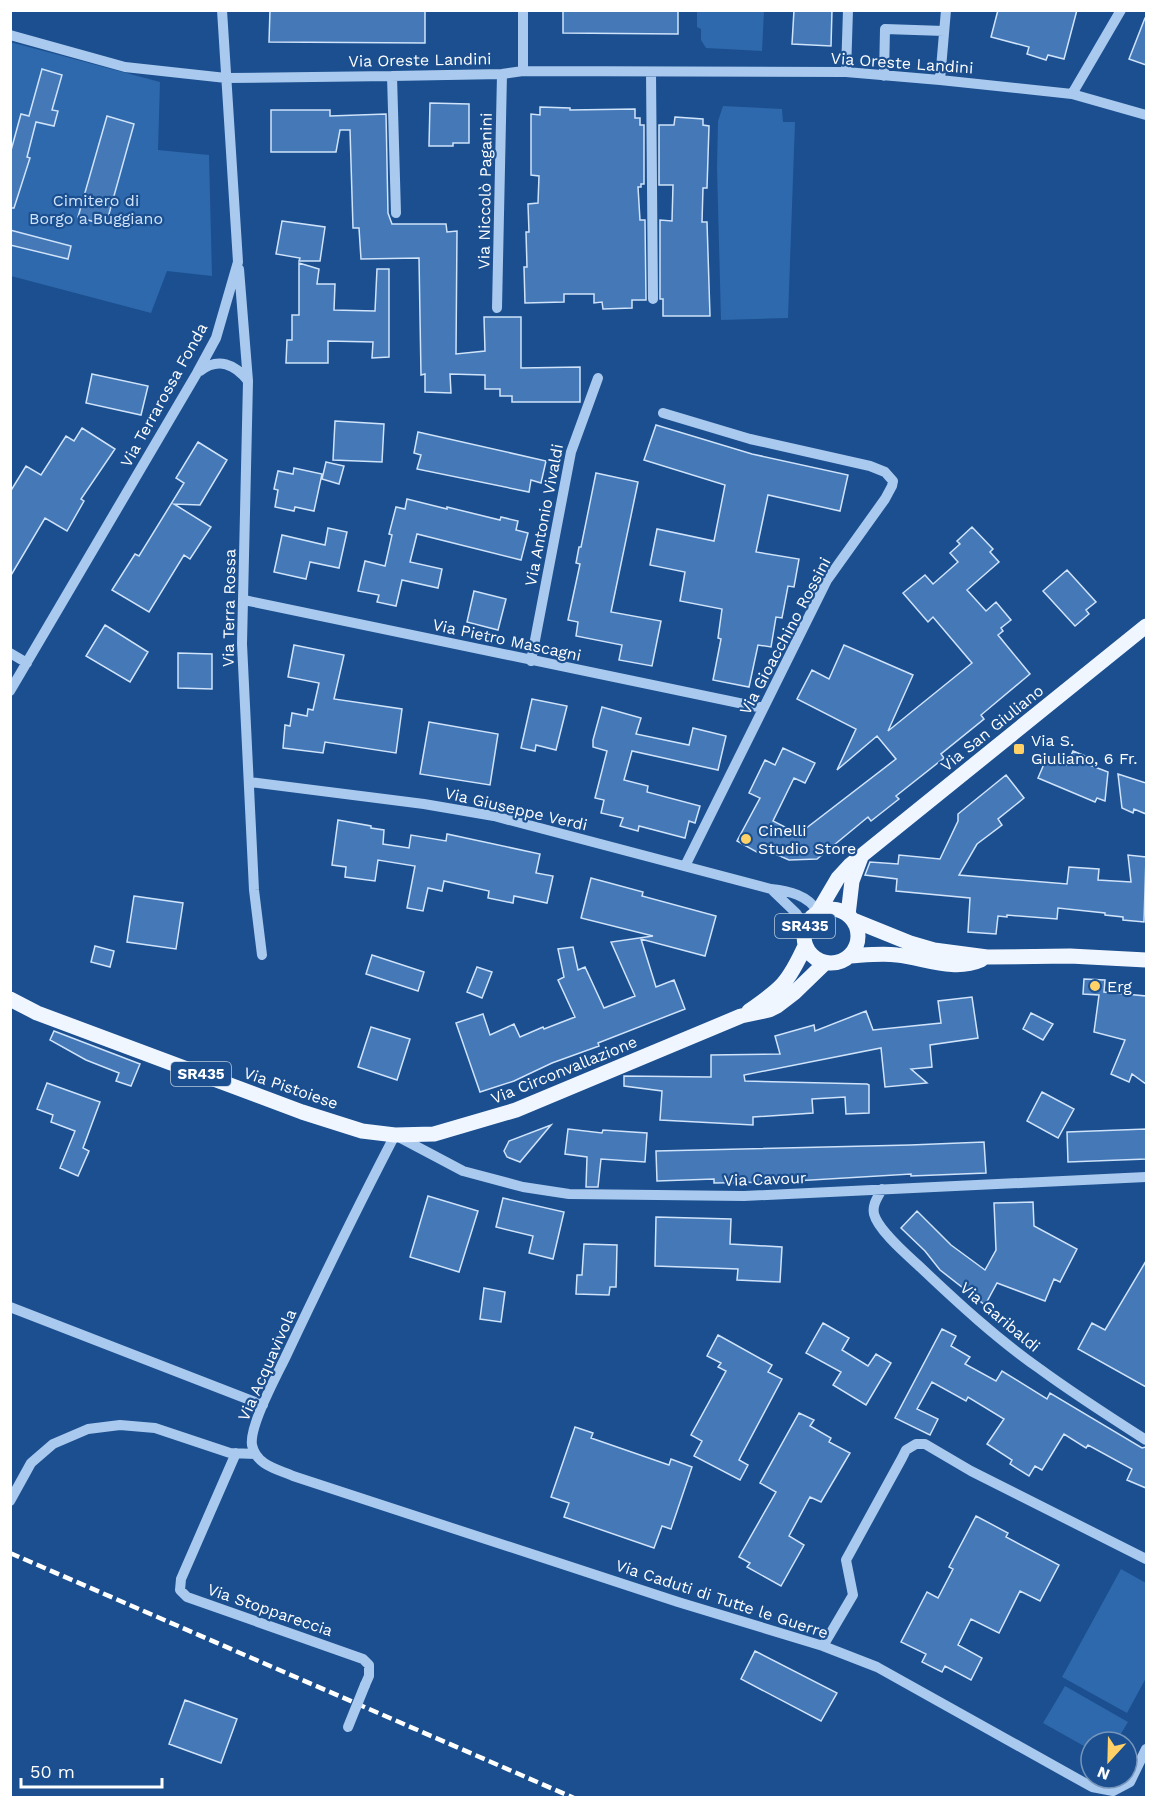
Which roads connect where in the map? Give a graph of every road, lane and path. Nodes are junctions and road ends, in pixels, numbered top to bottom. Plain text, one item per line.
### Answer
1 (222, 10) edge
2 (523, 10) edge
3 (849, 10) edge
4 (945, 10) edge
5 (1121, 10) edge
6 (944, 31) junction
7 (10, 35) edge
8 (522, 71) junction
9 (651, 72) junction
10 (846, 72) junction
11 (502, 74) junction
12 (392, 76) junction
13 (884, 76) junction
14 (226, 78) junction
15 (940, 80) junction
16 (1072, 94) junction
17 (1146, 115) edge
18 (396, 213) dead end
19 (238, 262) junction
20 (653, 299) dead end
21 (497, 308) dead end
22 (197, 373) junction
23 (598, 378) dead end
24 (248, 381) junction
25 (663, 414) dead end
26 (244, 600) junction
27 (1146, 626) edge
28 (10, 653) edge
29 (531, 661) junction
30 (27, 663) junction
31 (10, 692) edge
32 (763, 708) junction
33 (250, 782) junction
34 (861, 857) junction
35 (685, 866) junction
36 (771, 889) junction
37 (818, 912) junction
38 (851, 917) junction
39 (805, 927) junction
40 (805, 946) junction
41 (262, 955) dead end
42 (850, 956) junction
43 (987, 957) junction
44 (1146, 960) edge
45 (825, 963) junction
46 (10, 999) edge
47 (741, 1016) junction
48 (395, 1135) junction
49 (1146, 1177) edge
50 (882, 1189) junction
51 (10, 1307) edge
52 (263, 1405) junction
53 (1146, 1440) edge
54 (236, 1453) junction
55 (255, 1454) junction
56 (10, 1501) edge
57 (1146, 1559) edge
58 (823, 1646) junction
59 (348, 1727) dead end
60 (1146, 1749) edge
61 (1114, 1794) edge

1 - 14 street, Via Terrarossa Fonda
2 - 8 street
3 - 10 street
4 - 6 street
5 - 16 street
6 - 13 street
6 - 15 street
7 - 14 street, Via Oreste Landini
8 - 9 street, Via Oreste Landini
8 - 11 street, Via Oreste Landini
9 - 10 street, Via Oreste Landini
9 - 20 street
10 - 13 street, Via Oreste Landini
11 - 12 street, Via Oreste Landini
11 - 21 street, Via Niccolò Paganini
12 - 14 street, Via Oreste Landini
12 - 18 street
13 - 15 street, Via Oreste Landini
14 - 19 street, Via Terrarossa Fonda
15 - 16 street, Via Oreste Landini
16 - 17 street, Via Oreste Landini
19 - 22 street, Via Terrarossa Fonda
19 - 24 street, Via Terra Rossa
22 - 24 street
22 - 30 street, Via Terrarossa Fonda
23 - 29 street, Via Antonio Vivaldi
24 - 26 street, Via Terra Rossa
25 - 32 street, Via Gioacchino Rossini
26 - 29 street, Via Pietro Mascagni
26 - 33 street, Via Terra Rossa
27 - 34 main road, Via San Giuliano
28 - 30 street
29 - 32 street, Via Pietro Mascagni
30 - 31 street, Via Terrarossa Fonda
32 - 35 street, Via Gioacchino Rossini
33 - 35 street, Via Giuseppe Verdi
33 - 41 street, Via Terra Rossa
34 - 37 main road, Via San Giuliano
34 - 38 main road
35 - 36 street, Via Giuseppe Verdi
36 - 37 street, Via Giuseppe Verdi
36 - 39 street, Via Giuseppe Verdi
37 - 38 main road, Via Circonvallazione / SR435
37 - 39 main road, SR435
38 - 42 main road, SR435
38 - 43 main road, Via Circonvallazione / SR435
39 - 40 main road, Via Circonvallazione / SR435
40 - 45 main road, SR435
40 - 47 main road, Via Circonvallazione / SR435
42 - 43 main road, Via Circonvallazione / SR435
42 - 45 main road, Via Circonvallazione / SR435
43 - 44 main road, Via Circonvallazione / SR435
45 - 47 main road, Via Circonvallazione / SR435
46 - 48 main road, Via Pistoiese / SR435
47 - 48 main road, Via Circonvallazione / SR435
48 - 50 street, Via Cavour
48 - 52 street, Via Acquavivola
49 - 50 street, Via Cavour
50 - 53 street, Via Garibaldi
51 - 52 street
52 - 55 street, Via Acquavivola
54 - 55 street
54 - 56 street
54 - 59 street, Via Stoppareccia, bridge
55 - 58 street, Via Caduti di Tutte le Guerre
57 - 58 street
58 - 61 street, Via Caduti di Tutte le Guerre
60 - 61 street, Via Caduti di Tutte le Guerre

